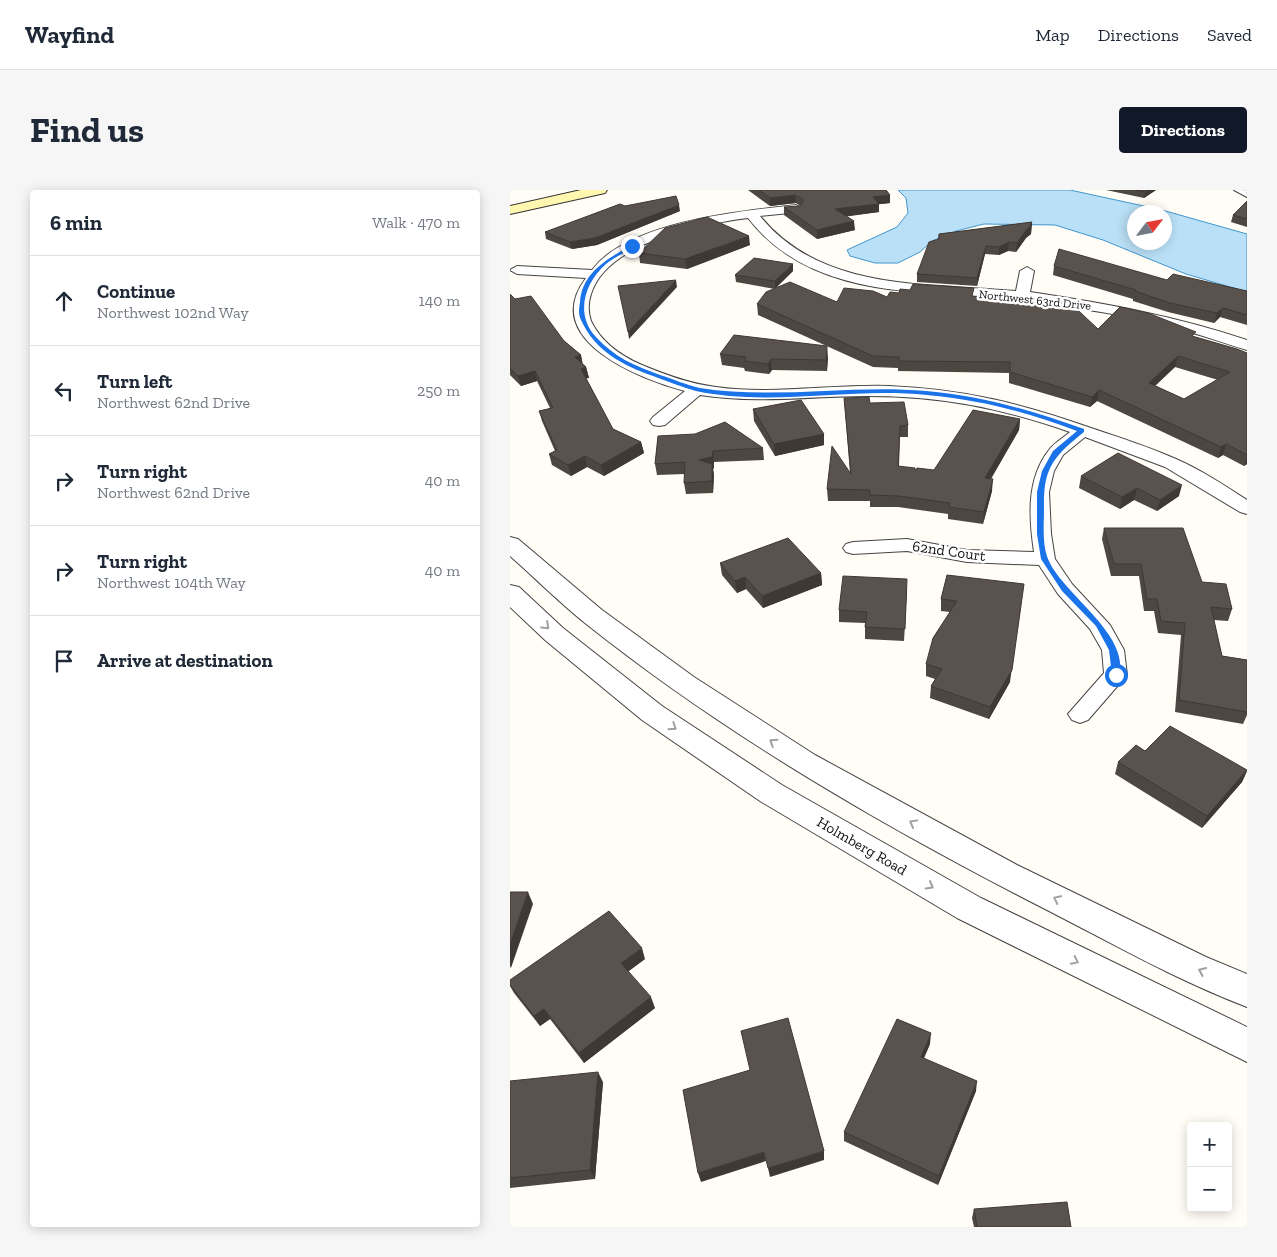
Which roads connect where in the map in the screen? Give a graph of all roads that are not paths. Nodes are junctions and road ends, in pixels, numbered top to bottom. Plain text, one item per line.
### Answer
1 (556, 190) edge
2 (600, 190) edge
3 (1240, 190) edge
4 (1247, 194) edge
5 (510, 200) edge
6 (510, 210) edge
7 (796, 210) edge
8 (750, 213) junction
9 (517, 270) dead end
10 (1027, 271) dead end
11 (593, 274) junction
12 (1022, 296) junction
13 (1247, 345) edge
14 (697, 389) junction
15 (659, 421) dead end
16 (1082, 430) junction
17 (1247, 508) edge
18 (510, 544) edge
19 (853, 548) dead end
20 (1045, 559) junction
21 (510, 593) edge
22 (1080, 714) dead end
23 (1247, 991) edge
24 (1247, 1045) edge

1 - 5 main road
2 - 6 main road
3 - 4 street
7 - 8 street
8 - 11 street
8 - 12 street, Northwest 63rd Drive
9 - 11 street
10 - 12 street
11 - 14 street
12 - 13 street, Northwest 63rd Drive
14 - 15 street
14 - 16 street
16 - 17 street
16 - 20 street
23 -> 18 street
19 - 20 street, 62nd Court
20 - 22 street
21 -> 24 street, Holmberg Road

